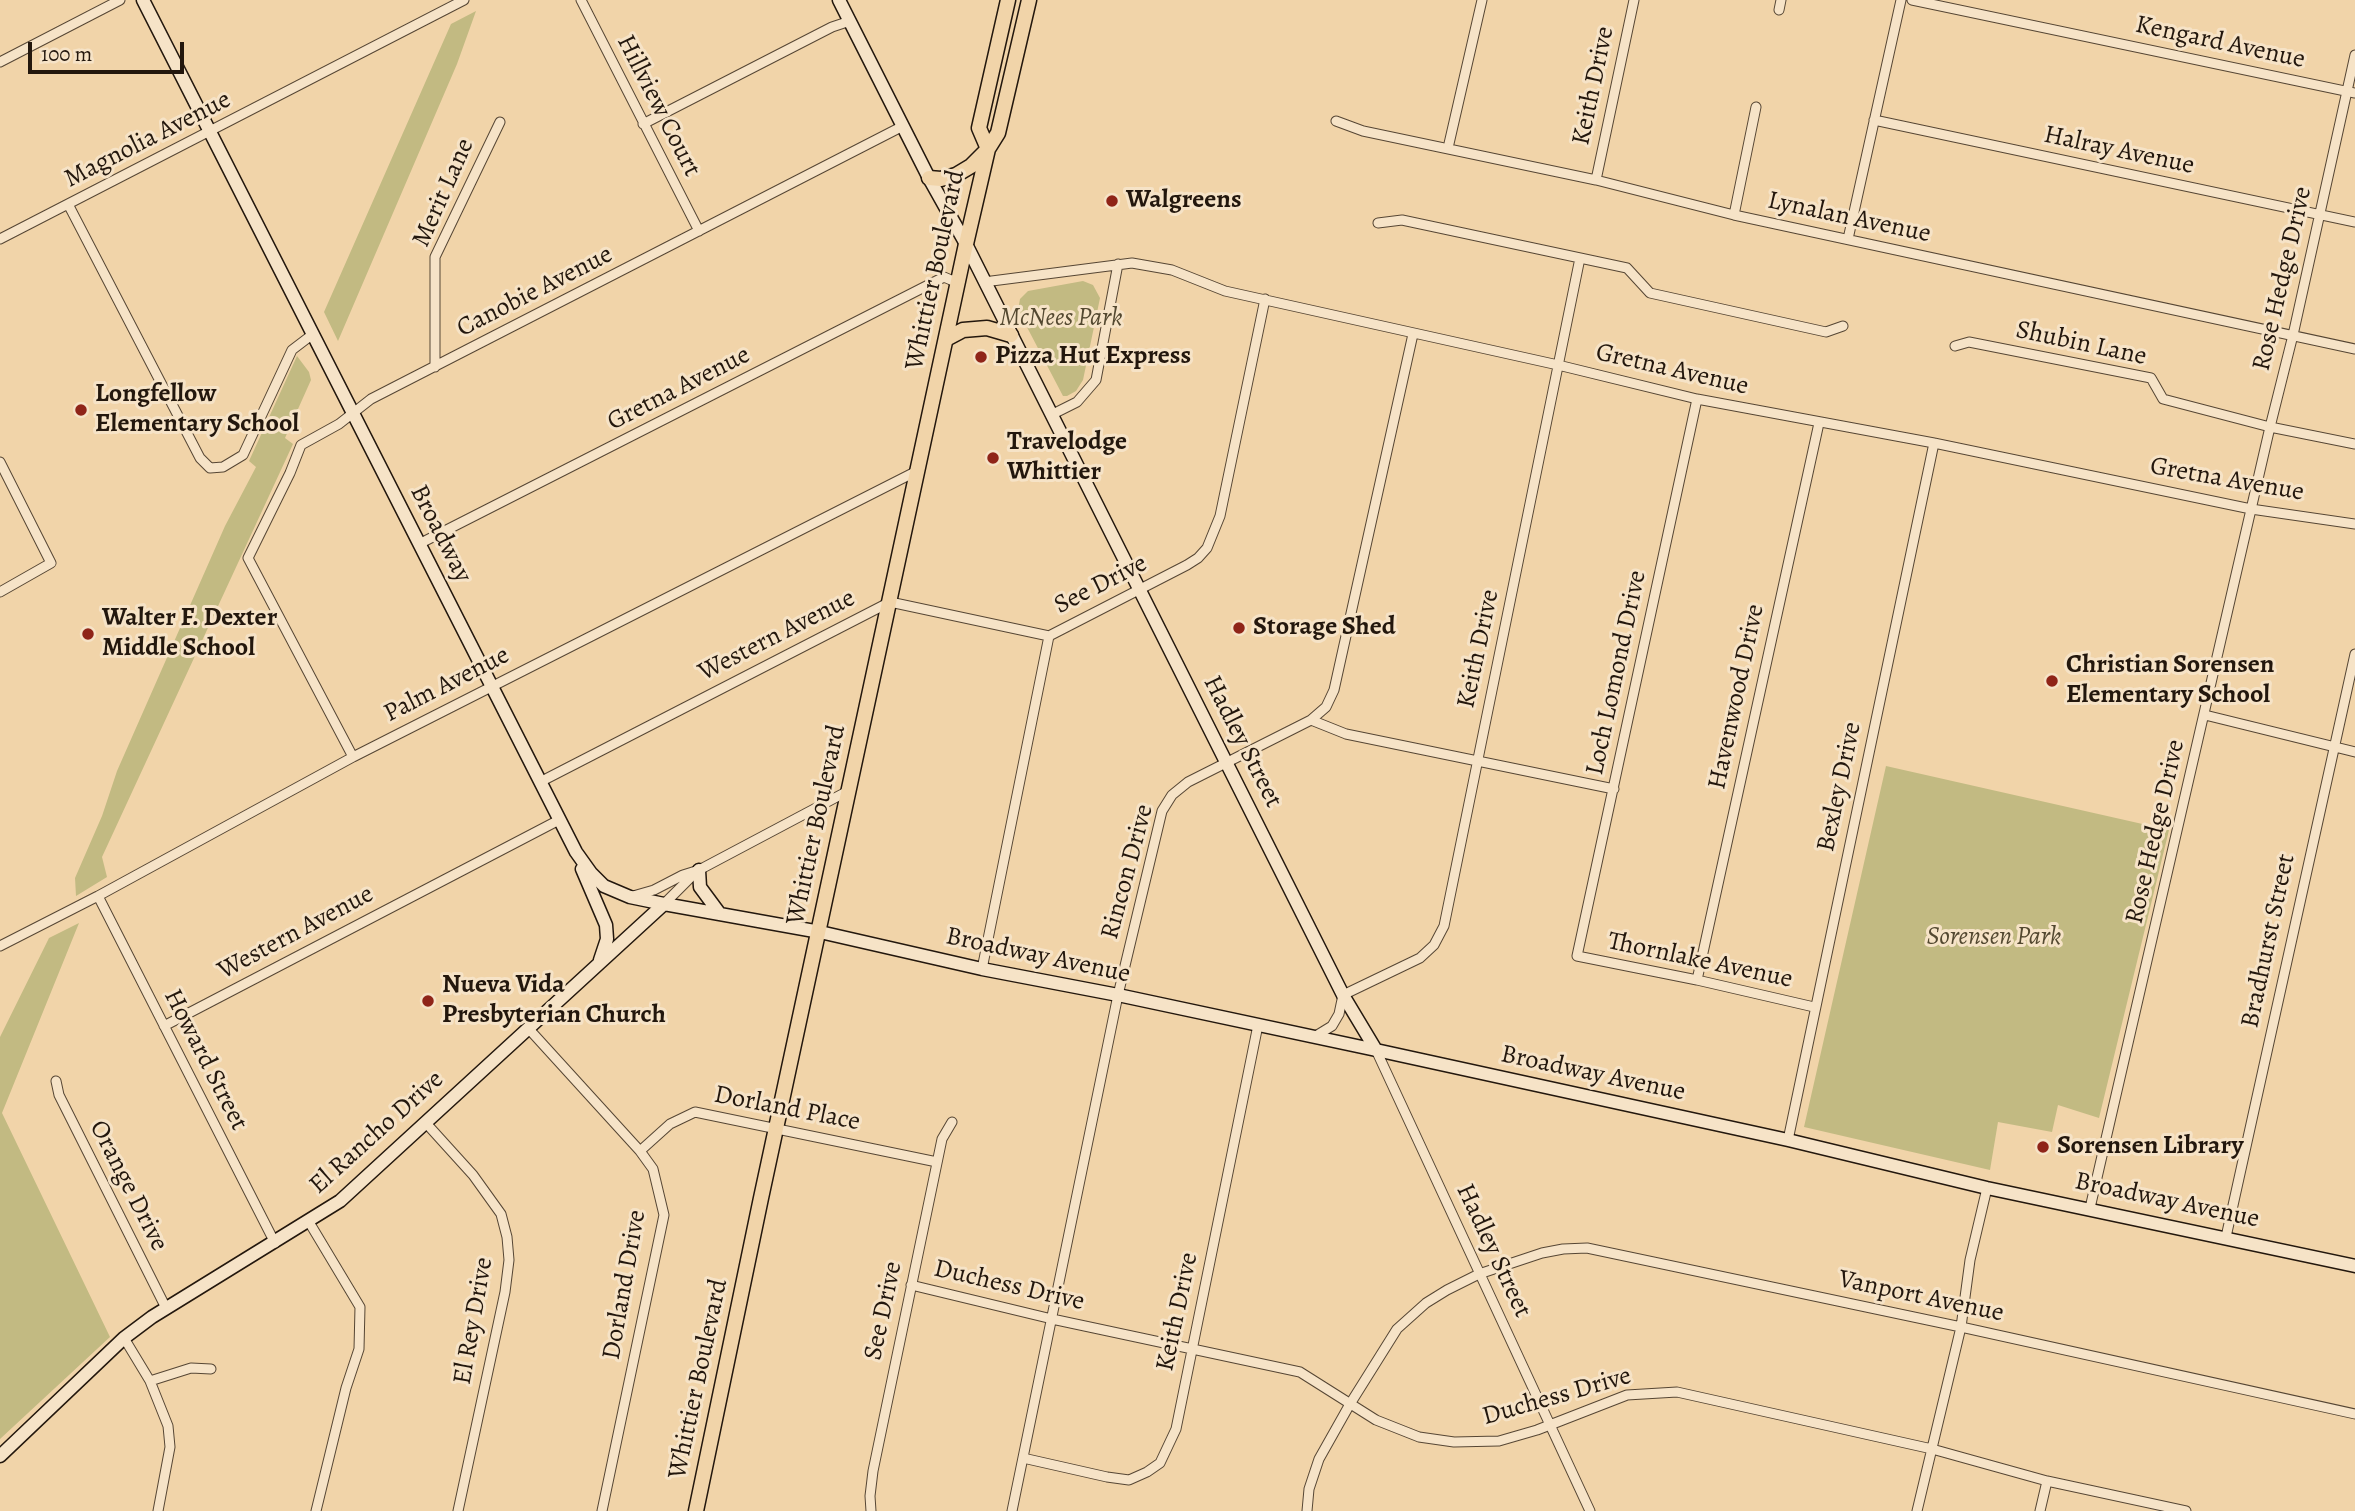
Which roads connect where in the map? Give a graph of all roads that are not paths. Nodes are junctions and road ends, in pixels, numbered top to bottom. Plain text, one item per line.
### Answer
1 (120, 0) edge
2 (143, 0) edge
3 (464, 0) edge
4 (581, 0) edge
5 (839, 0) edge
6 (1008, 0) edge
7 (1029, 0) edge
8 (1482, 0) edge
9 (1634, 0) edge
10 (1901, 0) edge
11 (1912, 0) edge
12 (850, 21) junction
13 (2355, 55) edge
14 (995, 58) junction
15 (0, 62) edge
16 (2352, 93) edge
17 (1005, 102) junction
18 (1756, 107) dead end
19 (1874, 120) junction
20 (500, 121) dead end
21 (1336, 121) dead end
22 (643, 124) junction
23 (903, 127) junction
24 (210, 131) junction
25 (1448, 148) junction
26 (988, 149) junction
27 (929, 178) junction
28 (1596, 180) junction
29 (68, 204) junction
30 (1734, 215) junction
31 (2320, 215) junction
32 (2355, 222) edge
33 (1378, 223) dead end
34 (699, 231) junction
35 (0, 239) edge
36 (1848, 239) junction
37 (966, 244) junction
38 (1580, 258) junction
39 (1118, 264) junction
40 (984, 282) junction
41 (958, 283) junction
42 (1265, 299) junction
43 (1843, 326) dead end
44 (313, 334) junction
45 (1413, 334) junction
46 (1011, 335) junction
47 (2293, 335) junction
48 (946, 339) junction
49 (1955, 346) dead end
50 (2355, 349) edge
51 (1558, 365) junction
52 (435, 366) junction
53 (1697, 399) junction
54 (353, 413) junction
55 (1051, 415) junction
56 (1819, 423) junction
57 (2270, 426) junction
58 (1934, 443) junction
59 (2355, 444) edge
60 (0, 462) edge
61 (917, 471) junction
62 (2251, 509) junction
63 (2355, 524) edge
64 (419, 544) junction
65 (1140, 588) junction
66 (0, 592) edge
67 (890, 602) junction
68 (1048, 636) junction
69 (2355, 654) edge
70 (491, 686) junction
71 (2205, 715) junction
72 (1311, 720) junction
73 (2333, 747) junction
74 (2355, 752) edge
75 (353, 757) junction
76 (1477, 762) junction
77 (1227, 763) junction
78 (540, 782) junction
79 (1614, 789) junction
80 (848, 791) junction
81 (559, 820) junction
82 (576, 852) junction
83 (699, 870) junction
84 (98, 896) junction
85 (631, 897) junction
86 (664, 904) junction
87 (720, 914) junction
88 (820, 932) junction
89 (0, 946) edge
90 (1577, 956) joint
91 (600, 962) junction
92 (982, 969) junction
93 (1697, 980) junction
94 (1118, 995) junction
95 (1343, 995) junction
96 (1815, 1007) junction
97 (1258, 1025) junction
98 (164, 1026) junction
99 (528, 1028) junction
100 (1314, 1037) junction
101 (1376, 1050) junction
102 (56, 1081) dead end
103 (425, 1122) junction
104 (952, 1122) dead end
105 (777, 1128) junction
106 (1788, 1140) junction
107 (640, 1151) junction
108 (937, 1161) junction
109 (1987, 1188) junction
110 (2090, 1208) junction
111 (309, 1222) junction
112 (2226, 1237) junction
113 (275, 1243) junction
114 (2355, 1266) edge
115 (1479, 1274) junction
116 (911, 1285) junction
117 (166, 1308) junction
118 (1052, 1319) junction
119 (1961, 1327) junction
120 (124, 1338) junction
121 (1192, 1348) junction
122 (211, 1370) dead end
123 (150, 1381) junction
124 (1350, 1404) junction
125 (2355, 1414) edge
126 (1550, 1423) junction
127 (1932, 1449) junction
128 (0, 1456) edge
129 (1023, 1458) junction
130 (2046, 1481) junction
131 (2162, 1508) edge
132 (158, 1511) edge
133 (316, 1511) edge
134 (458, 1511) edge
135 (602, 1511) edge
136 (696, 1511) edge
137 (872, 1511) edge
138 (1012, 1511) edge
139 (1307, 1511) edge
140 (1590, 1511) edge
141 (1917, 1511) edge
142 (2040, 1511) edge
143 (2186, 1511) edge

1 - 15 street
2 - 24 street, Broadway
3 - 24 street, Magnolia Avenue
4 - 22 street, Hillview Court
5 - 12 street, Hadley Street
6 - 14 main road, Whittier Boulevard
7 - 17 main road, Whittier Boulevard
8 - 25 street
9 - 28 street, Keith Drive
10 - 19 street
11 - 16 street, Kengard Avenue
12 - 22 street
12 - 23 street, Hadley Street
13 - 16 street, Rose Hedge Drive
14 - 17 main road
14 - 26 main road, Whittier Boulevard
16 - 31 street, Rose Hedge Drive
17 - 26 main road, Whittier Boulevard
18 - 30 street
19 - 31 street, Halray Avenue
19 - 36 street
20 - 52 street, Merit Lane
21 - 25 street, Lynalan Avenue
22 - 34 street, Hillview Court
23 - 27 street, Hadley Street
23 - 34 street, Canobie Avenue
24 - 29 street, Magnolia Avenue
24 - 44 street, Broadway
25 - 28 street, Lynalan Avenue
26 - 27 main road
26 - 37 main road, Whittier Boulevard
27 - 37 street, Hadley Street
28 - 30 street, Lynalan Avenue
29 - 35 street, Magnolia Avenue
29 - 44 street
30 - 36 street, Lynalan Avenue
31 - 32 street, Halray Avenue
31 - 47 street, Rose Hedge Drive
33 - 38 street
34 - 52 street, Canobie Avenue
36 - 47 street, Lynalan Avenue
37 - 40 street, Hadley Street
37 - 41 main road, Whittier Boulevard
38 - 43 street
38 - 51 street, Keith Drive
39 - 40 street, Gretna Avenue
39 - 42 street, Gretna Avenue
39 - 55 street
40 - 46 street, Hadley Street
41 - 48 main road, Whittier Boulevard
41 - 64 street, Gretna Avenue
42 - 45 street, Gretna Avenue
42 - 65 street, See Drive
44 - 54 street, Broadway
45 - 51 street, Gretna Avenue
45 - 72 street, Rincon Drive
46 - 48 main road
46 - 55 street, Hadley Street
47 - 50 street, Lynalan Avenue
47 - 57 street, Rose Hedge Drive
48 - 61 main road, Whittier Boulevard
49 - 57 street, Shubin Lane
51 - 53 street, Gretna Avenue
51 - 76 street, Keith Drive
52 - 54 street, Canobie Avenue
53 - 56 street, Gretna Avenue
53 - 79 street, Loch Lomond Drive
54 - 64 street, Broadway
54 - 75 street, Canobie Avenue
55 - 65 street, Hadley Street
56 - 58 street, Gretna Avenue
56 - 93 street, Havenwood Drive
57 - 59 street, Shubin Lane
57 - 62 street, Rose Hedge Drive
58 - 62 street, Gretna Avenue
58 - 96 street, Bexley Drive
60 - 66 street
61 - 67 main road, Whittier Boulevard
61 - 70 street, Palm Avenue
62 - 63 street, Gretna Avenue
62 - 71 street, Rose Hedge Drive
64 - 70 street, Broadway
65 - 68 street, See Drive
65 - 77 street, Hadley Street
67 - 68 street, Western Avenue
67 - 78 street, Western Avenue
67 - 80 main road, Whittier Boulevard
68 - 92 street, See Drive
69 - 73 street, Bradhurst Street
70 - 75 street, Palm Avenue
70 - 78 street, Broadway
71 - 73 street
71 - 110 street, Rose Hedge Drive
72 - 76 street
72 - 77 street, Rincon Drive
73 - 74 street
73 - 112 street, Bradhurst Street
75 - 84 street, Palm Avenue
76 - 79 street
76 - 95 street, Keith Drive
77 - 94 street, Rincon Drive
77 - 95 street, Hadley Street
78 - 81 street, Broadway
79 - 90 street, Loch Lomond Drive
80 - 83 street, El Rancho Drive
80 - 88 main road, Whittier Boulevard
81 - 82 street, Broadway
81 - 98 street, Western Avenue
82 - 85 street, Broadway
82 - 91 street
83 - 85 street, El Rancho Drive
83 - 86 street, El Rancho Drive
83 - 87 street
84 - 89 street, Palm Avenue
84 - 98 street, Howard Street
85 - 86 street, Broadway
86 - 87 street, Broadway
86 - 91 street, El Rancho Drive
87 - 88 street, Broadway
88 - 92 street, Broadway Avenue
88 - 105 main road, Whittier Boulevard
90 - 93 street, Thornlake Avenue
91 - 99 street, El Rancho Drive
92 - 94 street, Broadway Avenue
93 - 96 street, Thornlake Avenue
94 - 97 street, Broadway Avenue
94 - 118 street, Rincon Drive
95 - 100 street
95 - 101 street, Hadley Street
96 - 106 street, Bexley Drive
97 - 100 street, Broadway Avenue
97 - 121 street, Keith Drive
98 - 113 street, Howard Street
99 - 103 street, El Rancho Drive
99 - 107 street, Dorland Drive
100 - 101 street, Broadway Avenue
101 - 106 street, Broadway Avenue
101 - 115 street, Hadley Street
102 - 117 street, Orange Drive
103 - 111 street, El Rancho Drive
103 - 134 street, El Rey Drive
104 - 108 street, See Drive
105 - 107 street, Dorland Place
105 - 108 street, Dorland Place
105 - 136 main road, Whittier Boulevard
106 - 109 street, Broadway Avenue
107 - 135 street, Dorland Drive
108 - 116 street, See Drive
109 - 110 street, Broadway Avenue
109 - 119 street
110 - 112 street, Broadway Avenue
111 - 113 street, El Rancho Drive
111 - 133 street
112 - 114 street, Broadway Avenue
113 - 117 street, El Rancho Drive
115 - 119 street, Vanport Avenue
115 - 124 street, Vanport Avenue
115 - 126 street, Hadley Street
116 - 118 street, Duchess Drive
116 - 137 street, See Drive
117 - 120 street, El Rancho Drive
118 - 121 street, Duchess Drive
118 - 129 street, Rincon Drive
119 - 125 street, Vanport Avenue
119 - 127 street
120 - 123 street
120 - 128 street, El Rancho Drive
121 - 124 street, Duchess Drive
121 - 129 street, Keith Drive
122 - 123 street
123 - 132 street
124 - 126 street, Duchess Drive
124 - 139 street, Vanport Avenue
126 - 127 street, Duchess Drive
126 - 140 street, Hadley Street
127 - 130 street, Duchess Drive
127 - 141 street
129 - 138 street, Rincon Drive
130 - 131 street, Duchess Drive
130 - 142 street
131 - 143 street, Duchess Drive

